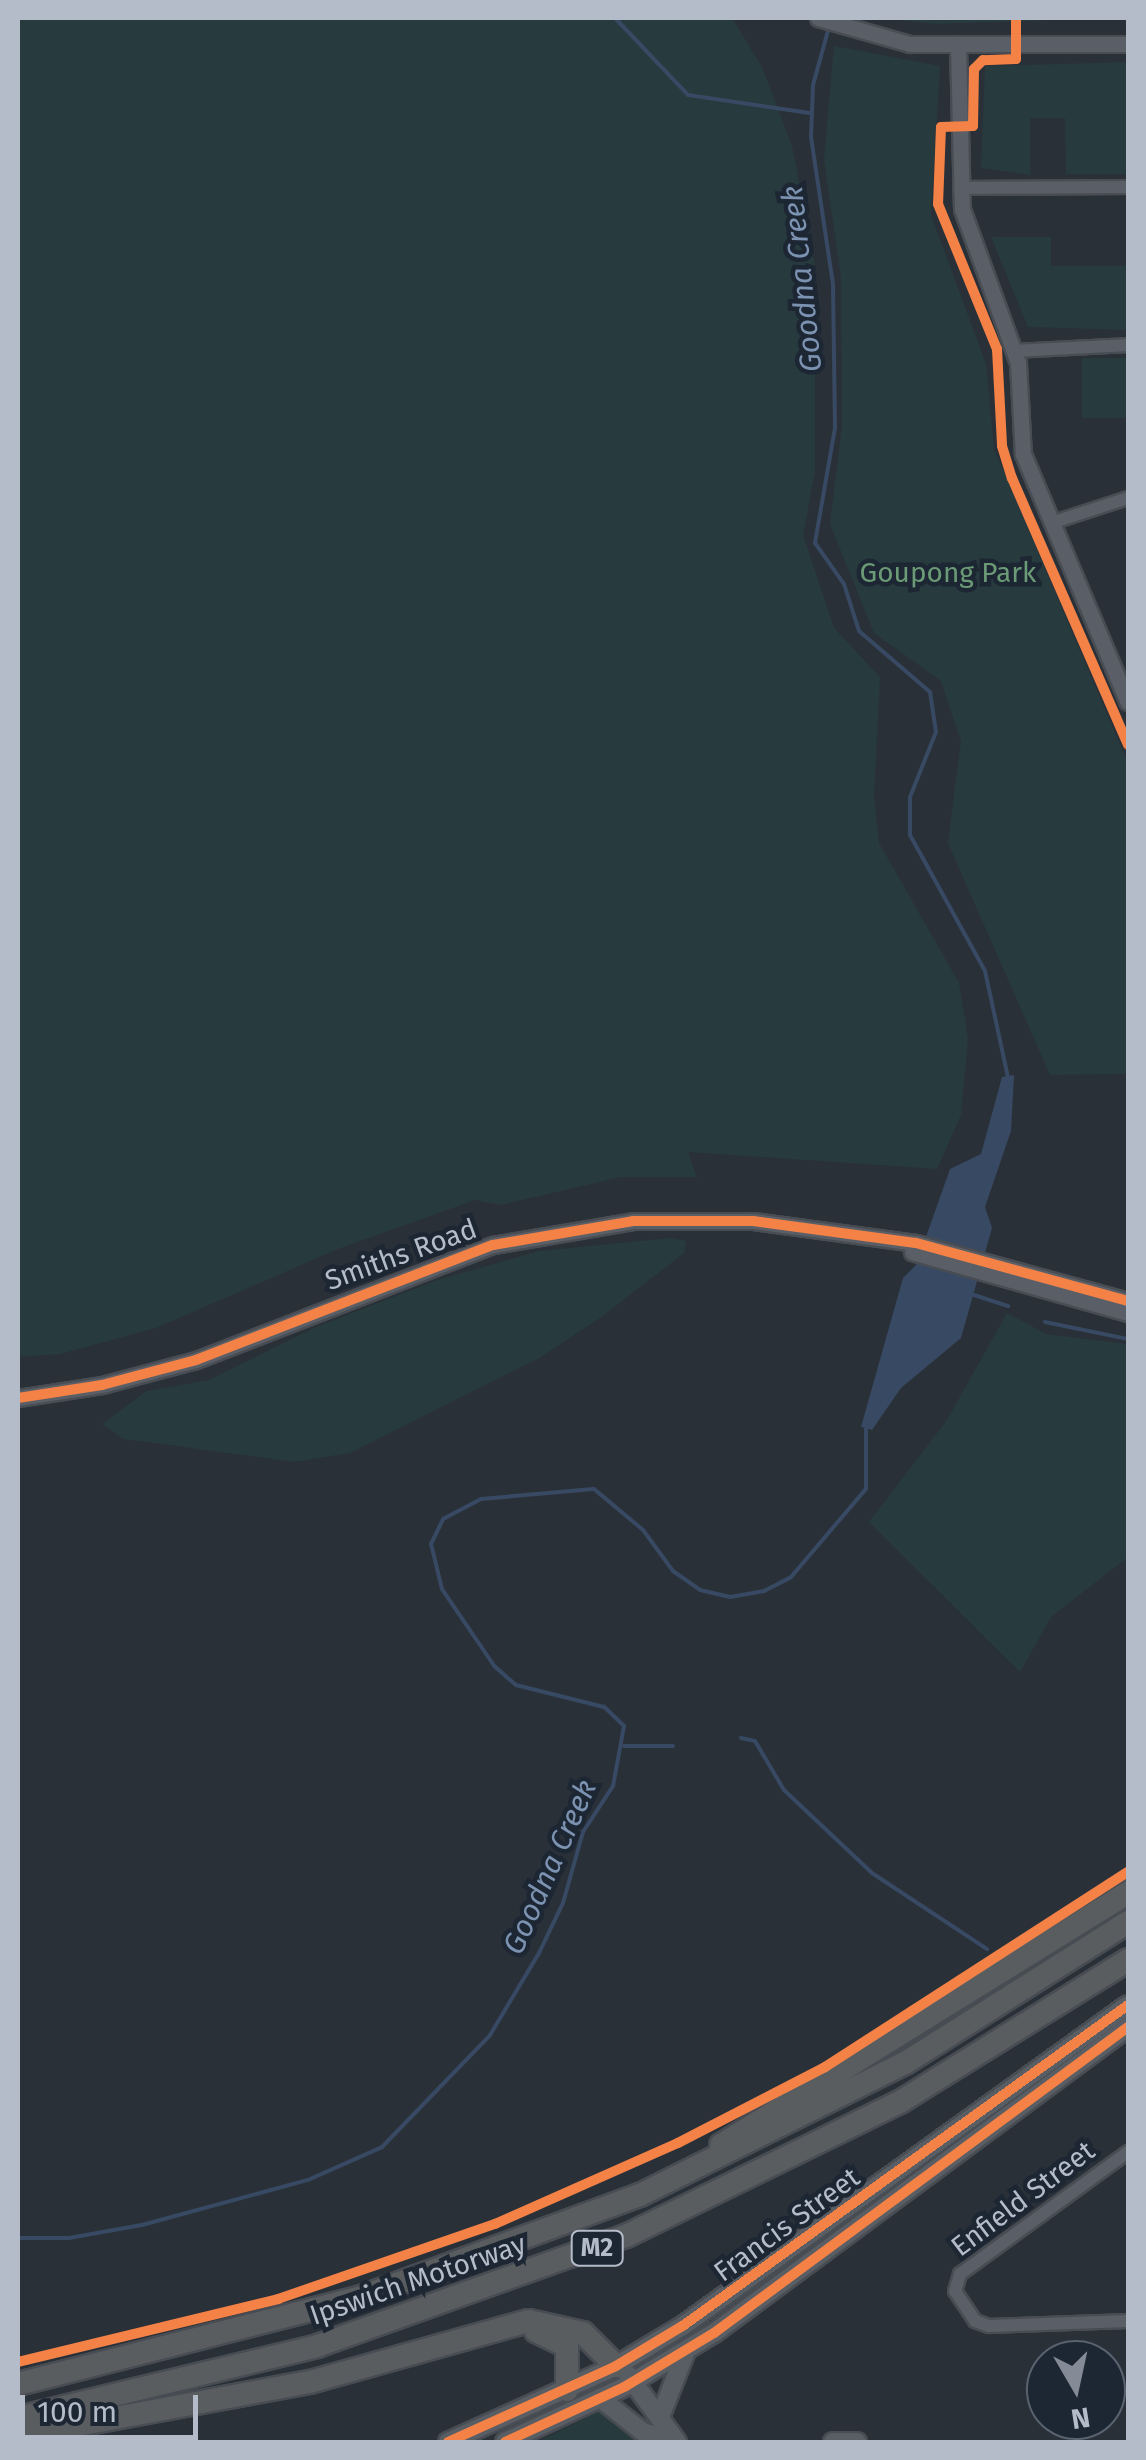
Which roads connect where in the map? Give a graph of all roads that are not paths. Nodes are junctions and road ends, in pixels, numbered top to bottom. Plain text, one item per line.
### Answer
1 (818, 18) edge
2 (1128, 44) edge
3 (958, 46) junction
4 (1128, 187) edge
5 (960, 188) junction
6 (1128, 344) edge
7 (1015, 351) junction
8 (1128, 498) edge
9 (1051, 523) junction
10 (1122, 670) edge
11 (1128, 702) edge
12 (988, 1267) junction
13 (1128, 1302) edge
14 (1128, 1312) edge
15 (18, 1398) edge
16 (1128, 1893) edge
17 (1128, 1922) edge
18 (1128, 1960) edge
19 (1128, 2005) edge
20 (1128, 2028) edge
21 (1128, 2152) edge
22 (703, 2167) junction
23 (1128, 2322) edge
24 (473, 2338) junction
25 (686, 2351) junction
26 (626, 2378) junction
27 (18, 2384) edge
28 (567, 2390) junction
29 (601, 2399) junction
30 (660, 2417) junction
31 (18, 2418) edge
32 (18, 2436) edge
33 (666, 2441) edge
34 (448, 2442) edge
35 (505, 2442) edge
36 (833, 2442) edge
37 (857, 2442) edge

1 - 3 street
2 - 3 street
3 - 5 street
4 - 5 street
5 - 7 street
6 - 7 street
7 - 9 street
8 - 9 street
9 - 10 street
10 - 11 street
12 - 13 street, Smiths Road
12 - 14 street, Smiths Road
12 - 15 street, Smiths Road
16 - 22 highway
17 - 22 highway, Ipswich Motorway / M2
18 - 31 highway, Ipswich Motorway / M2
19 - 26 main road, Francis Street
20 - 25 main road, Francis Street
21 - 23 street, Enfield Street
22 - 27 highway, Ipswich Motorway / M2
24 - 26 highway
24 - 28 highway
24 - 32 highway
25 - 26 main road, Francis Street
25 - 30 main road
26 - 28 main road, Francis Street
26 - 29 main road, Francis Street
26 - 30 main road
26 - 33 main road
28 - 34 main road, Francis Street
29 - 33 main road
29 - 35 main road, Francis Street
30 - 33 main road
36 - 37 main road

